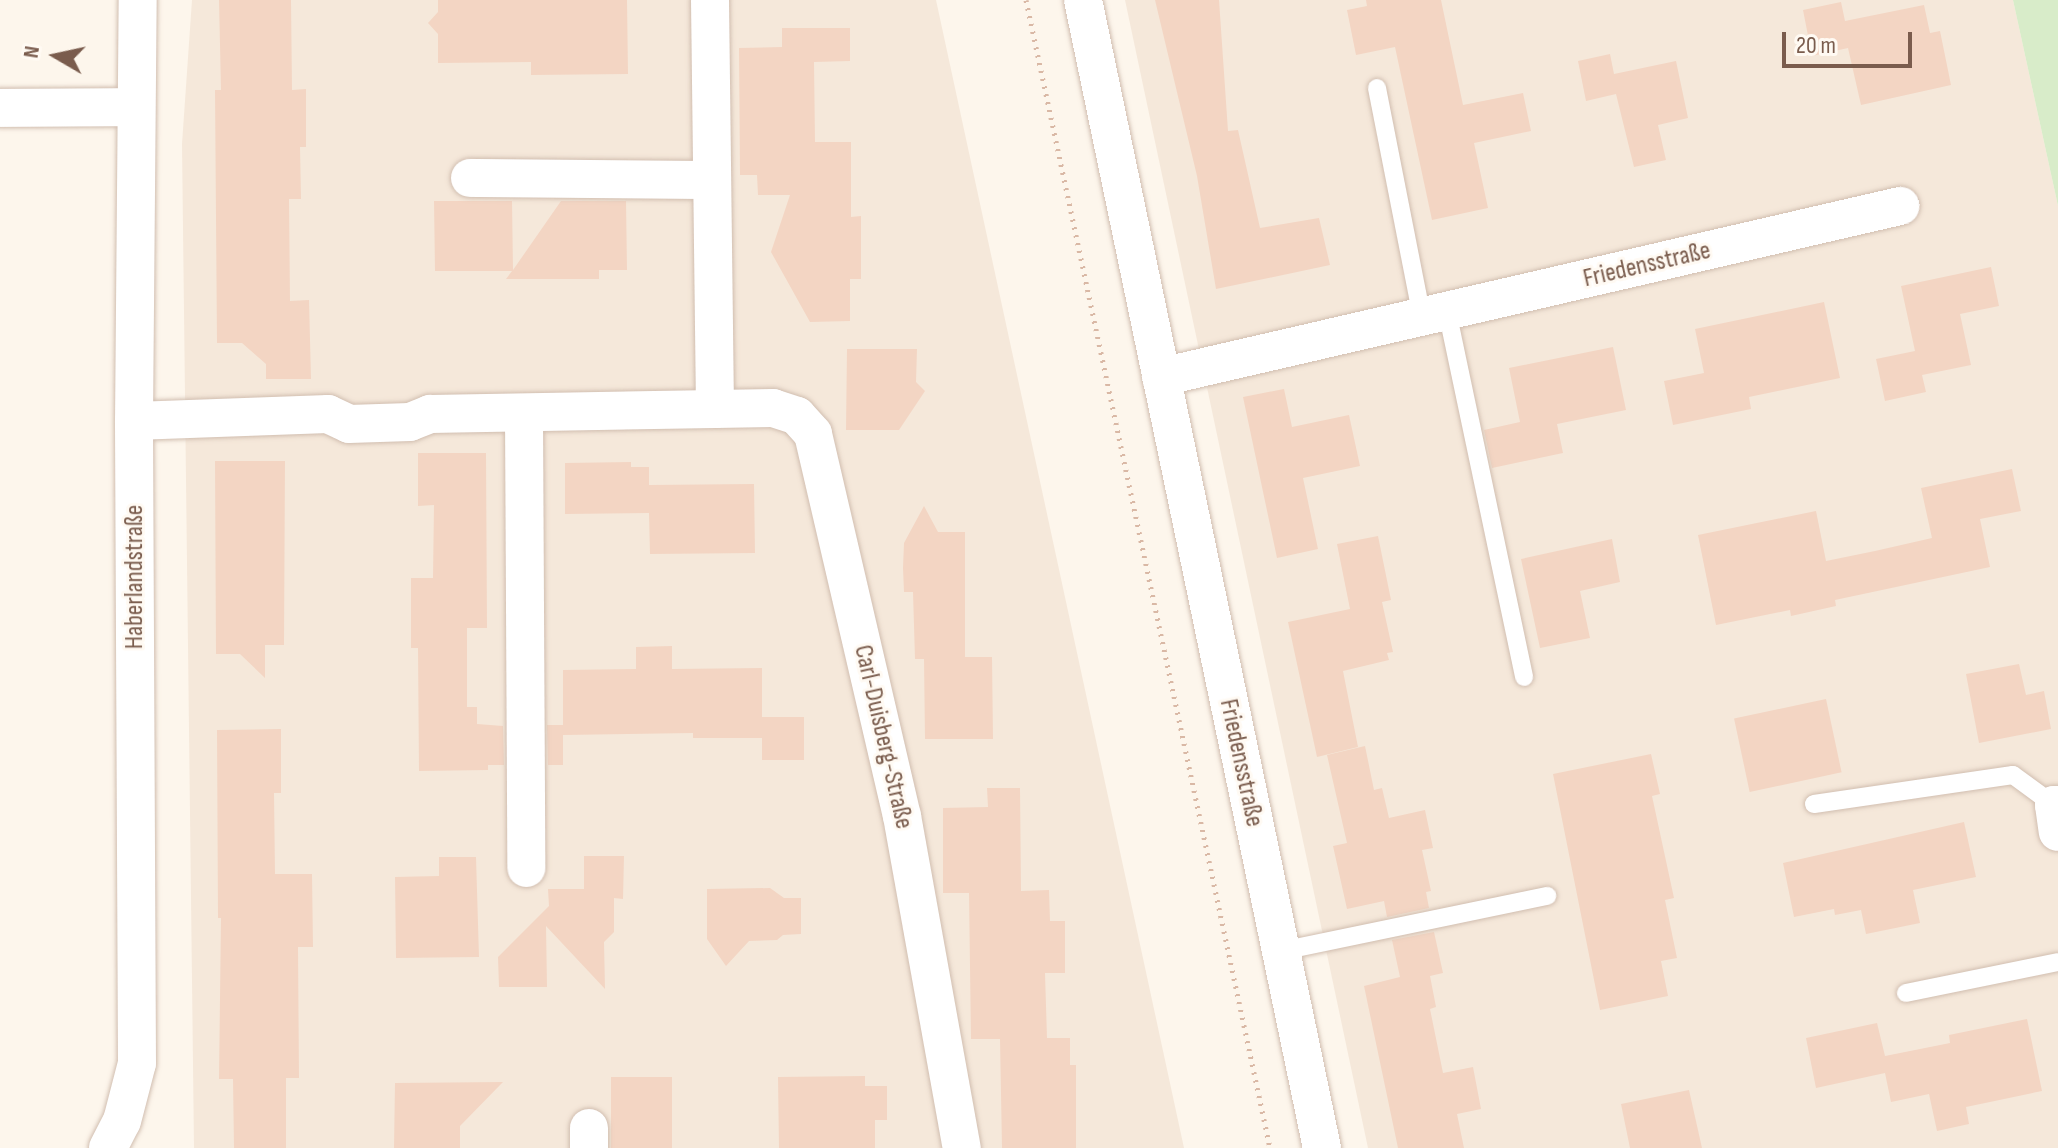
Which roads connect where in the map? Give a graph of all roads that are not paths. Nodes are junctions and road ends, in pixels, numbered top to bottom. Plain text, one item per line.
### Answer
1 (138, 0) edge
2 (710, 0) edge
3 (1083, 0) edge
4 (1377, 88) dead end
5 (136, 107) junction
6 (0, 108) edge
7 (470, 178) dead end
8 (712, 180) junction
9 (1900, 206) dead end
10 (1434, 314) junction
11 (1161, 377) junction
12 (715, 409) junction
13 (524, 415) junction
14 (134, 421) junction
15 (1524, 677) dead end
16 (1814, 804) dead end
17 (2057, 814) edge
18 (526, 868) dead end
19 (1547, 896) dead end
20 (1281, 951) junction
21 (2058, 962) edge
22 (1906, 993) dead end
23 (108, 1148) edge
24 (962, 1148) edge
25 (1322, 1148) edge

1 - 5 street, Haberlandstraße
2 - 8 street
3 - 11 street, Friedensstraße
4 - 10 lane
5 - 6 street
5 - 14 street, Haberlandstraße
7 - 8 street
8 - 12 street
9 - 10 street, Friedensstraße
10 - 11 street, Friedensstraße
10 - 15 lane
11 - 20 street, Friedensstraße
12 - 13 street, Carl-Duisberg-Straße
12 - 24 street, Carl-Duisberg-Straße
13 - 14 street, Carl-Duisberg-Straße
13 - 18 street
14 - 23 street, Haberlandstraße
16 - 17 lane
19 - 20 lane
20 - 25 street, Friedensstraße
21 - 22 lane

